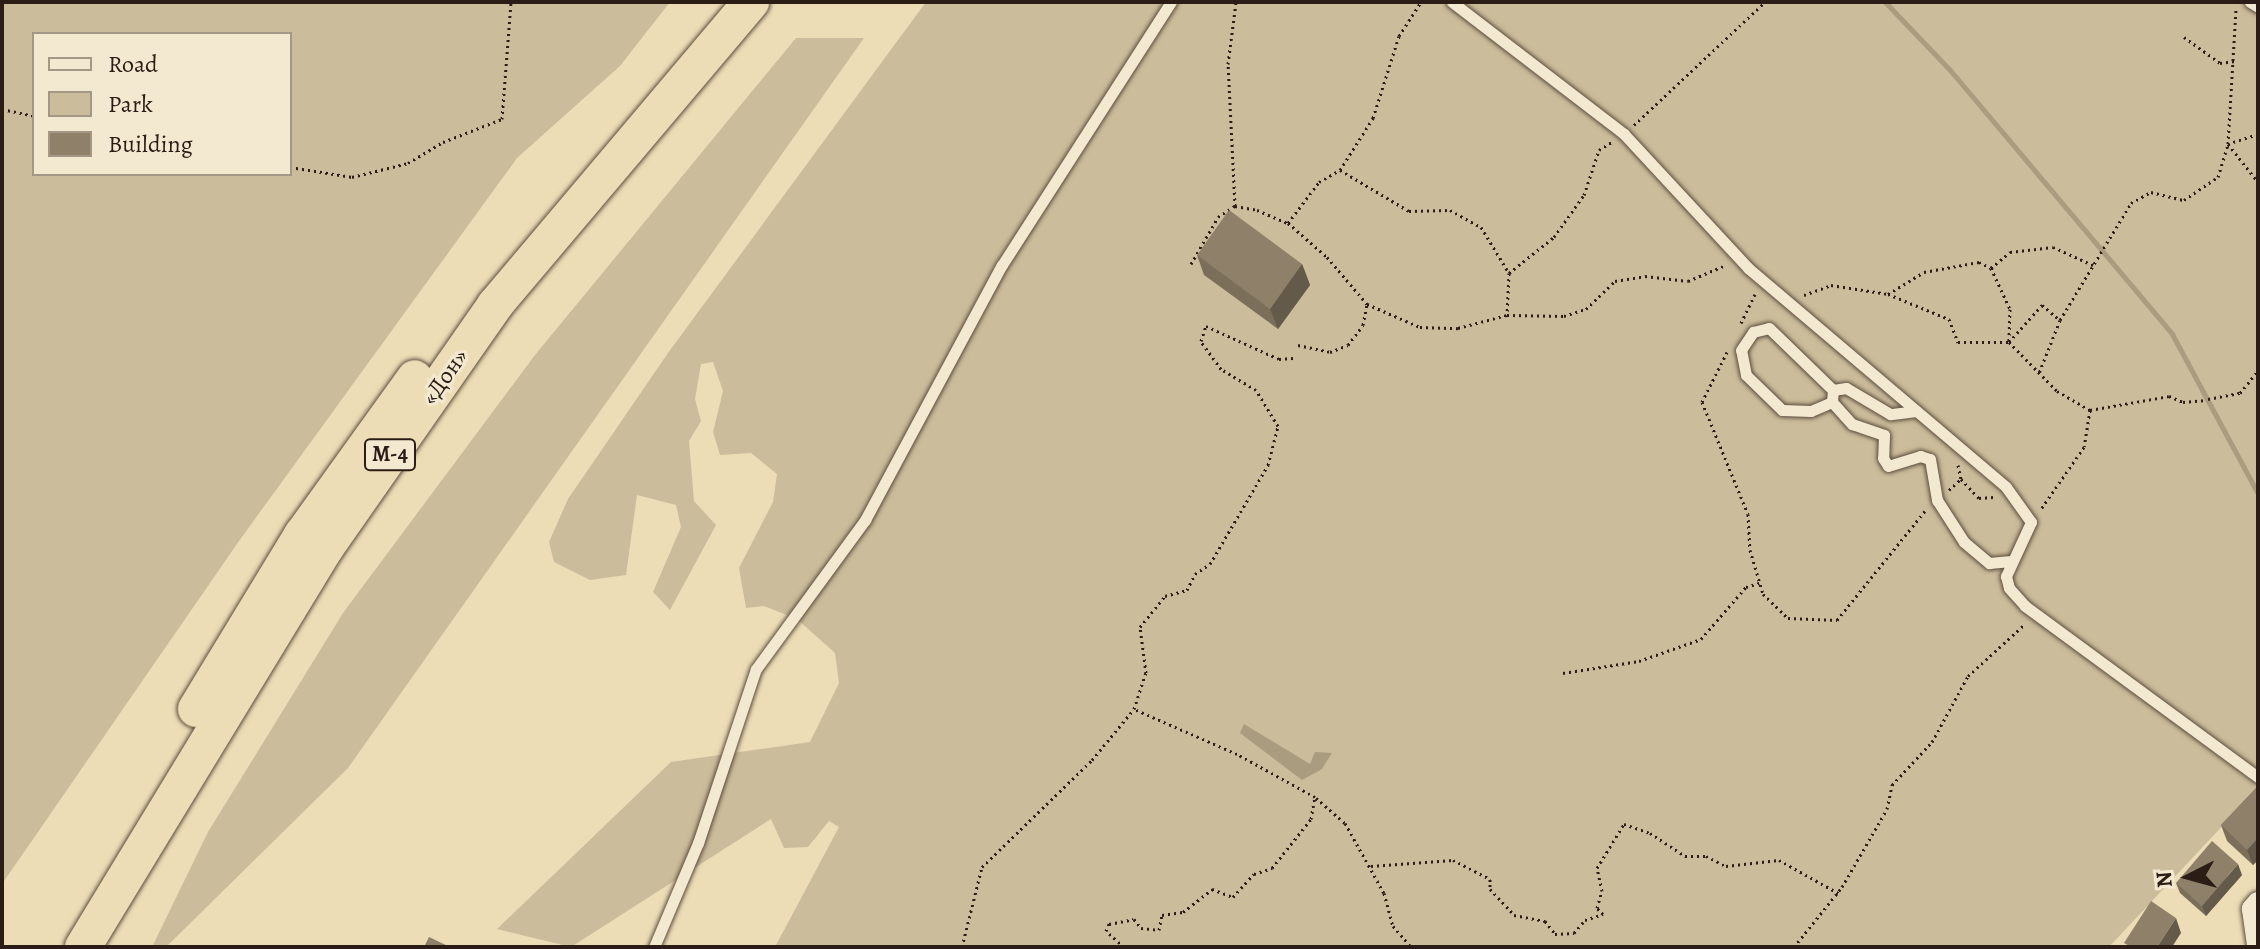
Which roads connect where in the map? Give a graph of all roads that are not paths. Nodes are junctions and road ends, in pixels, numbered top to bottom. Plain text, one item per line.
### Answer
1 (722, 2) edge
2 (751, 2) edge
3 (1171, 2) edge
4 (1452, 2) edge
5 (2250, 2) edge
6 (2258, 7) edge
7 (1832, 396) junction
8 (1916, 411) junction
9 (2011, 561) junction
10 (2258, 777) edge
11 (2258, 903) edge
12 (2258, 943) edge
13 (56, 947) edge
14 (83, 947) edge
15 (654, 947) edge

1 - 13 highway, «Дон» / М-4
2 - 14 highway, «Дон» / М-4
3 - 15 lane
4 - 8 lane
5 - 6 lane
7 - 7 lane
7 - 8 lane
7 - 9 lane
8 - 9 lane
9 - 10 lane
11 - 12 street

